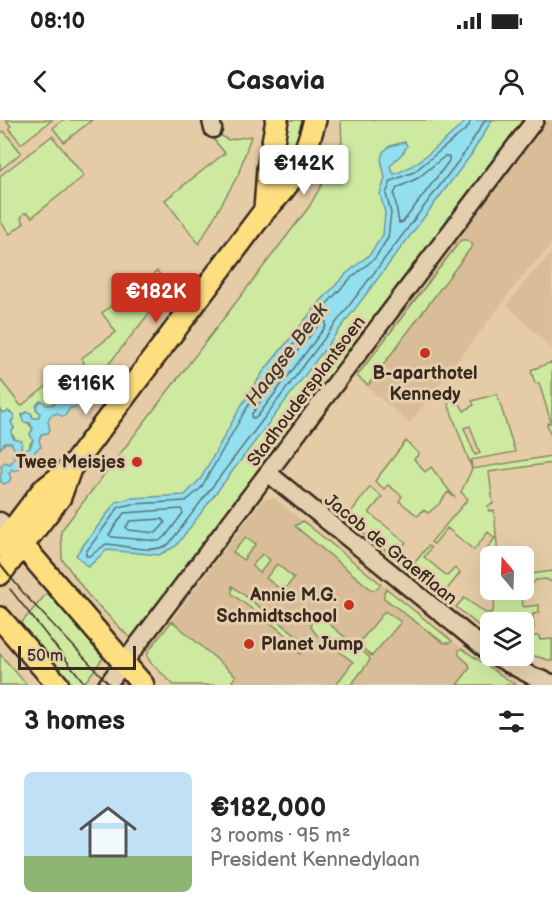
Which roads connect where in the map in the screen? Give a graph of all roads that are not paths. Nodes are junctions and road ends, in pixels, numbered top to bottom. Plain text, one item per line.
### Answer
1 (277, 120) edge
2 (315, 120) edge
3 (535, 120) edge
4 (265, 210) junction
5 (268, 473) junction
6 (9, 536) edge
7 (0, 574) edge
8 (0, 618) edge
9 (480, 644) edge
10 (124, 663) junction
11 (514, 666) edge
12 (552, 683) edge
13 (58, 685) edge
14 (107, 685) edge
15 (143, 685) edge

1 - 4 main road
2 - 4 main road
3 - 5 street, Stadhoudersplantsoen
4 - 6 main road
5 - 9 street, Jacob de Graefflaan
5 - 10 street, Stadhoudersplantsoen
6 - 7 main road
6 - 10 main road
8 - 13 main road
10 - 14 street, Stadhoudersplantsoen
10 - 15 main road
11 - 12 street, Jacob de Graefflaan

